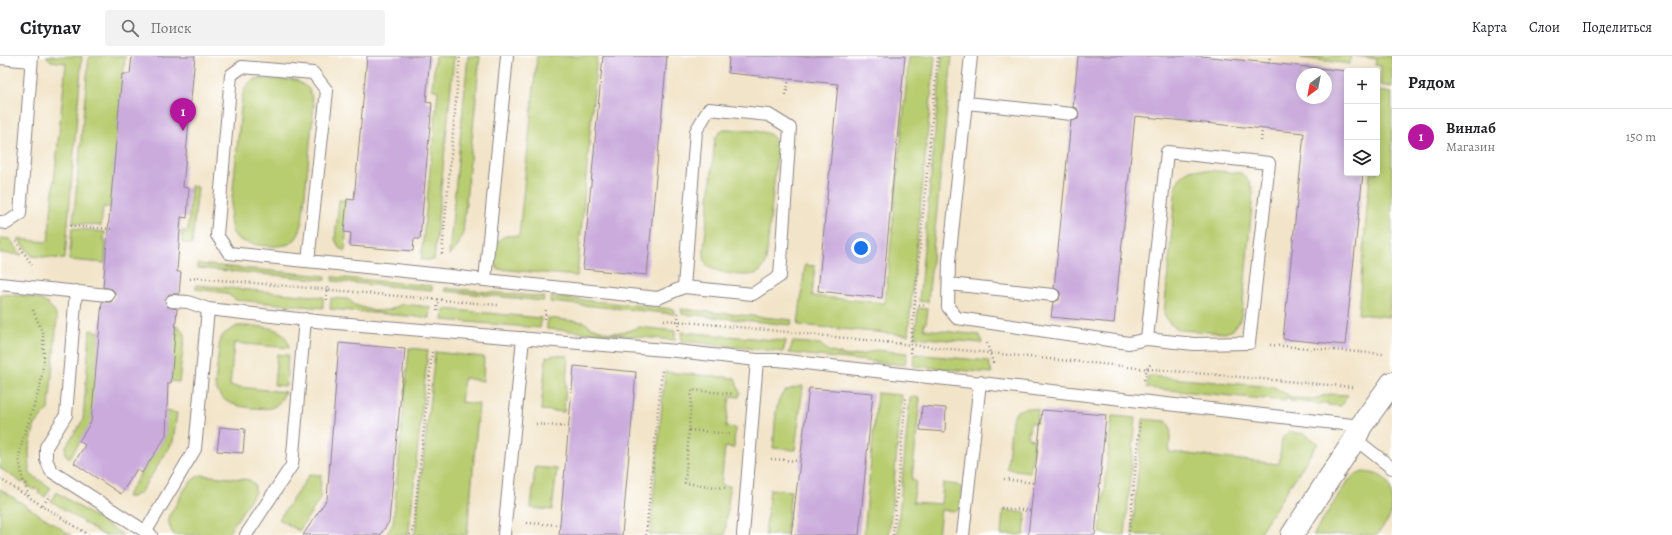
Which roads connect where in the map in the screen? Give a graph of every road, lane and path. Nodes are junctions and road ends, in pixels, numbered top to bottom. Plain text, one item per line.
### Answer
1 (460, 56) edge
2 (507, 56) edge
3 (938, 56) edge
4 (971, 56) edge
5 (1270, 56) edge
6 (0, 58) edge
7 (32, 59) edge
8 (1269, 63) dead end
9 (789, 79) dead end
10 (786, 95) dead end
11 (967, 103) junction
12 (1072, 114) dead end
13 (0, 222) edge
14 (70, 226) dead end
15 (114, 230) dead end
16 (14, 239) dead end
17 (442, 259) dead end
18 (308, 261) junction
19 (32, 264) dead end
20 (189, 279) dead end
21 (485, 280) junction
22 (328, 283) dead end
23 (0, 284) edge
24 (949, 284) junction
25 (21, 286) junction
26 (684, 287) junction
27 (327, 289) junction
28 (76, 291) junction
29 (438, 294) dead end
30 (108, 295) dead end
31 (1054, 295) dead end
32 (438, 300) junction
33 (172, 301) dead end
34 (327, 302) dead end
35 (546, 303) dead end
36 (500, 305) dead end
37 (208, 309) junction
38 (538, 309) dead end
39 (677, 309) dead end
40 (546, 310) junction
41 (554, 310) dead end
42 (436, 313) dead end
43 (305, 319) junction
44 (663, 320) dead end
45 (679, 321) junction
46 (544, 322) dead end
47 (984, 323) junction
48 (678, 334) dead end
49 (523, 338) junction
50 (1147, 339) junction
51 (911, 344) junction
52 (1282, 347) dead end
53 (433, 348) dead end
54 (989, 354) junction
55 (1383, 354) dead end
56 (757, 360) junction
57 (1151, 363) dead end
58 (994, 367) dead end
59 (1147, 368) junction
60 (669, 370) dead end
61 (908, 374) junction
62 (980, 382) junction
63 (1392, 383) edge
64 (1352, 387) dead end
65 (754, 396) junction
66 (1142, 400) junction
67 (536, 424) dead end
68 (568, 427) dead end
69 (1358, 433) junction
70 (770, 459) dead end
71 (799, 461) dead end
72 (1392, 468) edge
73 (0, 479) edge
74 (1004, 479) dead end
75 (1034, 483) dead end
76 (746, 490) junction
77 (29, 496) junction
78 (1001, 508) dead end
79 (1031, 511) dead end
80 (527, 522) dead end
81 (560, 525) dead end
82 (148, 533) edge
83 (89, 535) edge
84 (246, 535) edge
85 (410, 535) edge
86 (504, 535) edge
87 (646, 535) edge
88 (743, 535) edge
89 (893, 535) edge
90 (963, 535) edge
91 (1129, 535) edge
92 (1292, 535) edge

1 - 17 path
2 - 21 lane
3 - 51 path
4 - 11 lane
5 - 8 path
6 - 7 lane
7 - 13 lane
9 - 10 path
11 - 12 lane
11 - 24 lane
14 - 15 path
16 - 19 path
18 - 18 lane
18 - 21 lane
20 - 27 path
21 - 26 lane
22 - 27 path
23 - 25 lane
24 - 31 lane
24 - 47 lane
25 - 28 lane
25 - 77 path
26 - 26 lane
27 - 32 path
27 - 34 path
28 - 30 lane
28 - 82 lane
29 - 32 path
32 - 36 path
32 - 42 path
33 - 37 lane
35 - 40 path
37 - 43 lane
37 - 82 lane
38 - 40 path
39 - 45 path
40 - 41 path
40 - 46 path
43 - 49 lane
43 - 84 lane
44 - 45 path
45 - 48 path
45 - 51 path
47 - 50 lane
47 - 54 path
49 - 56 lane
49 - 86 lane
50 - 50 lane
51 - 54 path
51 - 61 path
52 - 55 path
53 - 85 path
54 - 58 path
54 - 59 path
56 - 61 lane
56 - 65 lane
57 - 59 path
59 - 64 path
59 - 66 path
60 - 87 path
61 - 62 lane
61 - 89 path
62 - 66 lane
62 - 90 lane
63 - 69 street
65 - 76 lane
65 - 76 path
66 - 69 lane
66 - 91 path
67 - 68 path
69 - 72 lane
69 - 92 street
70 - 71 path
73 - 77 path
74 - 75 path
76 - 88 lane
77 - 83 path
78 - 79 path
80 - 81 path

